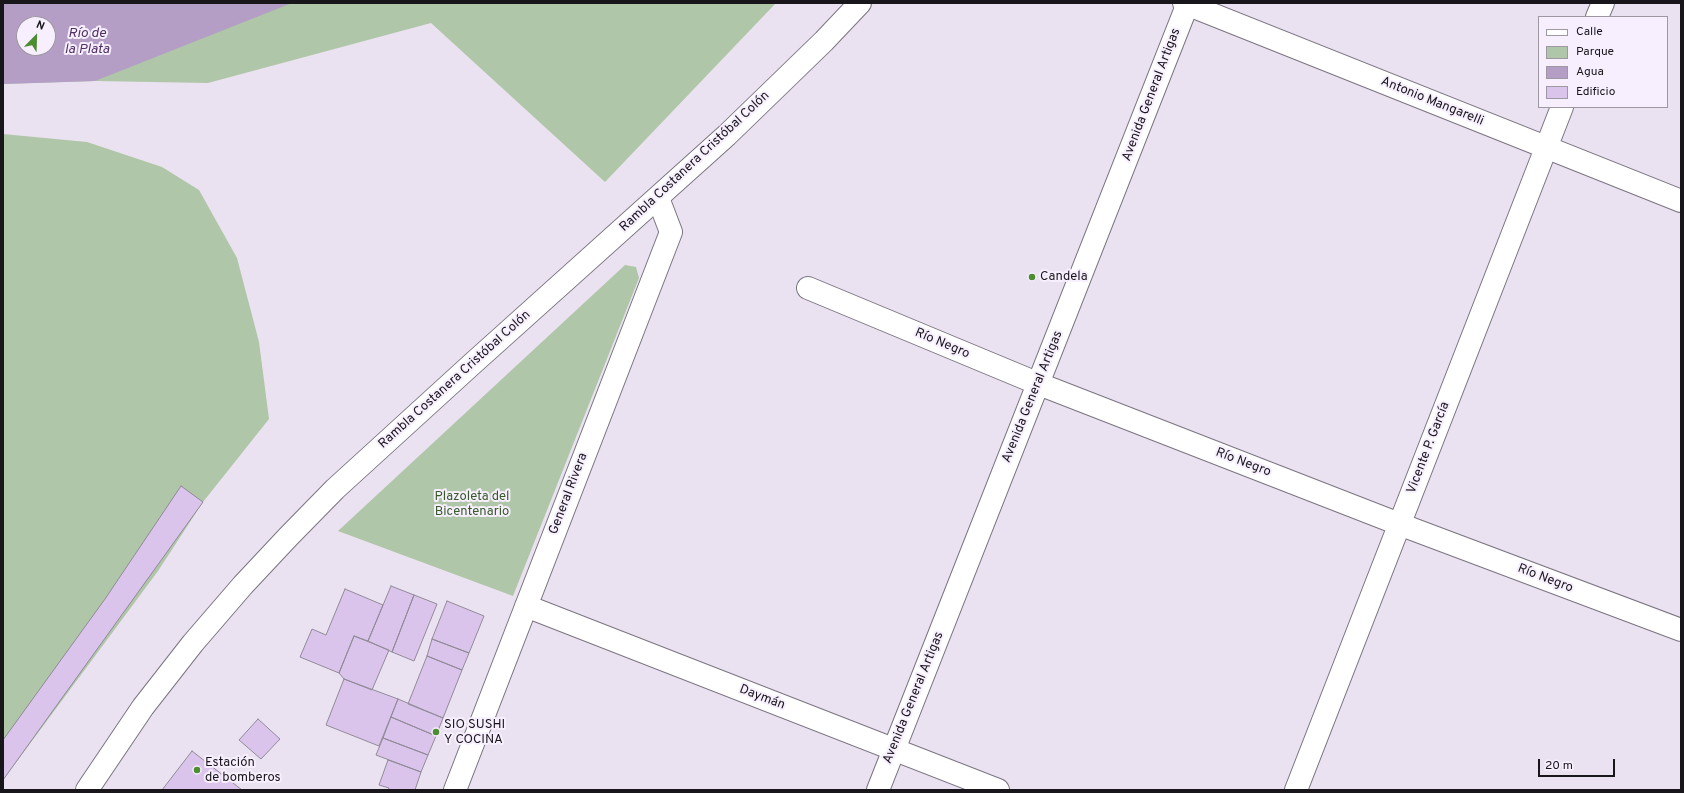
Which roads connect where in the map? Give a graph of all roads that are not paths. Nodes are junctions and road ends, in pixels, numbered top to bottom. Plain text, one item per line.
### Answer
1 (860, 3) edge
2 (1186, 3) edge
3 (1603, 3) edge
4 (1597, 16) edge
5 (1562, 108) edge
6 (1546, 148) junction
7 (658, 198) junction
8 (1681, 201) edge
9 (808, 288) dead end
10 (1039, 384) junction
11 (1400, 524) junction
12 (526, 606) junction
13 (1681, 630) edge
14 (894, 749) junction
15 (88, 790) edge
16 (456, 790) edge
17 (878, 790) edge
18 (998, 790) edge
19 (1296, 790) edge

1 - 7 street, Rambla Costanera Cristóbal Colón
2 - 6 street, Antonio Mangarelli
2 - 10 street, Avenida General Artigas
3 - 4 street
5 - 6 street, Vicente P. García
6 - 8 street, Antonio Mangarelli
6 - 11 street, Vicente P. García
7 - 12 street, General Rivera
7 - 15 street, Rambla Costanera Cristóbal Colón
9 - 10 street, Río Negro
10 - 11 street, Río Negro
10 - 14 street, Avenida General Artigas
11 - 13 street, Río Negro
11 - 19 street, Vicente P. García
12 - 14 street, Daymán
12 - 16 street, General Rivera
14 - 17 street, Avenida General Artigas
14 - 18 street, Daymán

